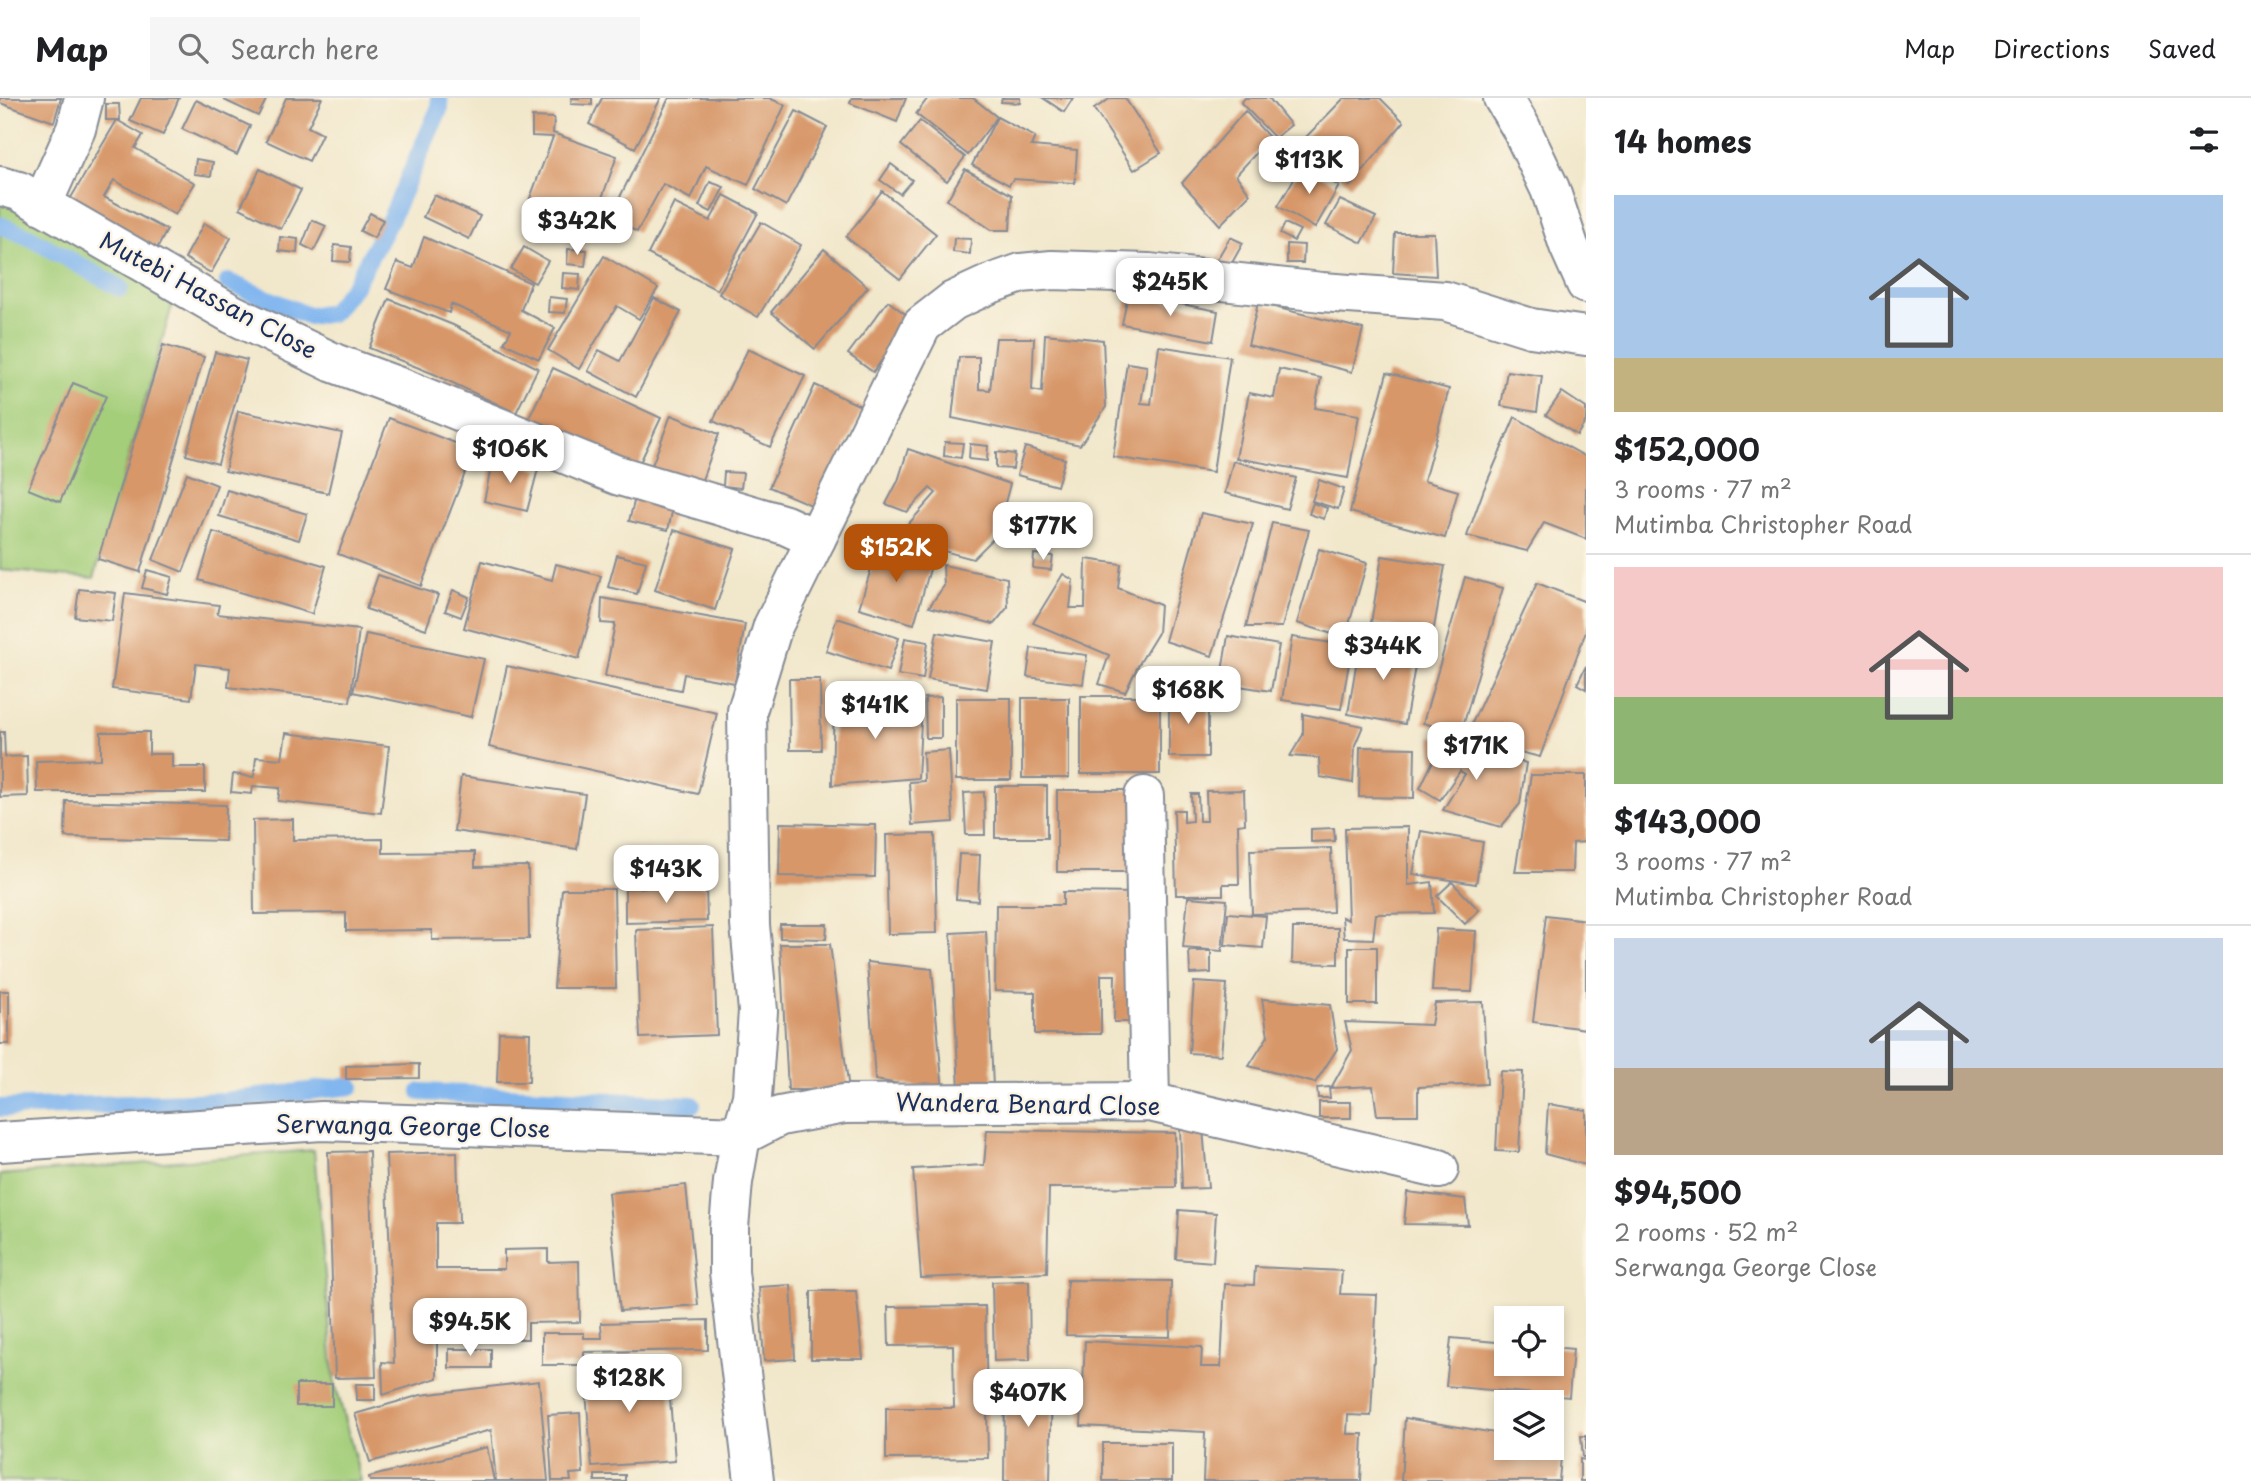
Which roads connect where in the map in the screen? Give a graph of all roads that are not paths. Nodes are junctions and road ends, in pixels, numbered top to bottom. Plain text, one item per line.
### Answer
1 (84, 98) edge
2 (1503, 98) edge
3 (0, 186) edge
4 (42, 205) junction
5 (1586, 284) edge
6 (1586, 336) edge
7 (816, 539) junction
8 (1144, 796) dead end
9 (1150, 1102) junction
10 (779, 1116) joint
11 (741, 1136) junction
12 (0, 1142) edge
13 (1439, 1169) dead end
14 (754, 1481) edge

1 - 4 street
2 - 5 street
3 - 4 street, Mutebi Hassan Close
4 - 7 street, Mutebi Hassan Close
6 - 7 street
7 - 11 street
8 - 9 street
9 - 10 street, Wandera Benard Close
9 - 13 street, Wandera Benard Close
10 - 11 street, Serwanga George Close
11 - 12 street, Serwanga George Close
11 - 14 street

